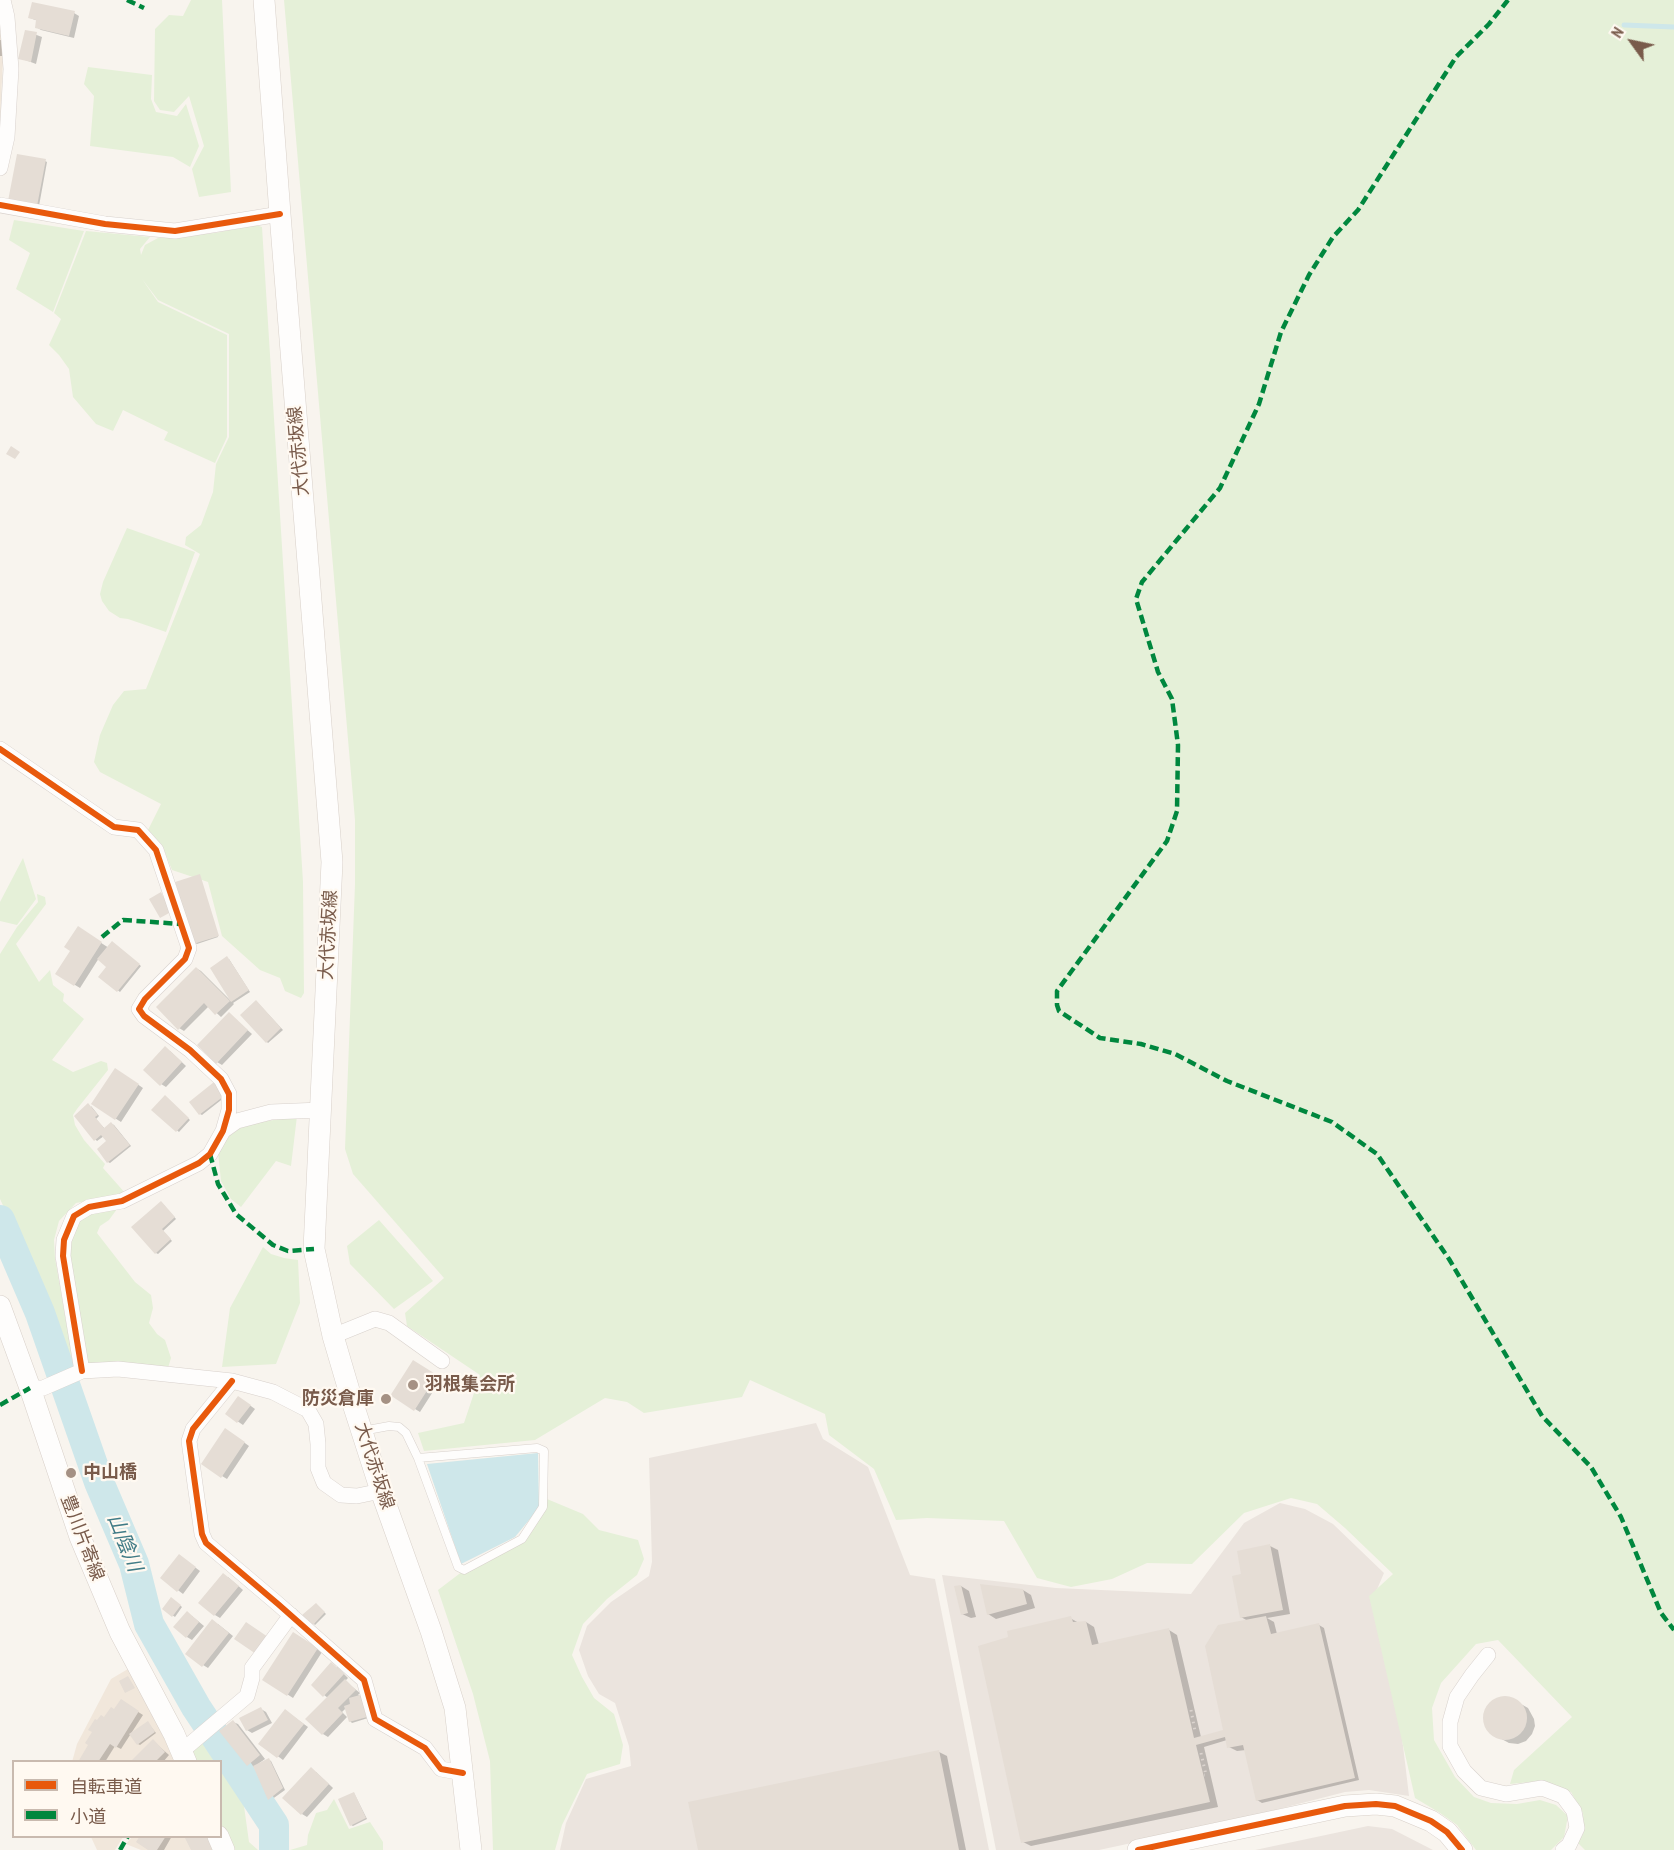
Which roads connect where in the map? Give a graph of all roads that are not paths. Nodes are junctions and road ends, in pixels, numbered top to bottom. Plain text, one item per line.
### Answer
1 (3, 0) edge
2 (264, 0) edge
3 (0, 168) edge
4 (0, 205) edge
5 (280, 214) junction
6 (0, 749) edge
7 (321, 1110) junction
8 (223, 1131) junction
9 (0, 1306) edge
10 (333, 1336) junction
11 (442, 1361) dead end
12 (79, 1372) junction
13 (232, 1381) junction
14 (30, 1388) junction
15 (362, 1431) junction
16 (418, 1458) junction
17 (381, 1491) junction
18 (291, 1615) junction
19 (1488, 1655) dead end
20 (184, 1756) edge
21 (463, 1773) junction
22 (1569, 1848) edge
23 (471, 1850) edge
24 (1138, 1850) edge
25 (1462, 1850) edge

1 - 3 street
2 - 5 main road, 大代赤坂線
4 - 5 street
5 - 7 main road, 大代赤坂線
6 - 8 street
7 - 8 street
7 - 10 main road, 大代赤坂線
8 - 12 street
9 - 14 main road, 豊川片寄線
10 - 11 street
10 - 15 main road, 大代赤坂線
12 - 13 street
12 - 14 street
13 - 17 street
13 - 18 street
14 - 20 main road, 豊川片寄線
15 - 16 lane
15 - 17 main road, 大代赤坂線
16 - 16 lane
17 - 21 main road, 大代赤坂線
18 - 20 street
18 - 21 street
19 - 22 street
21 - 23 main road, 大代赤坂線
24 - 25 main road

